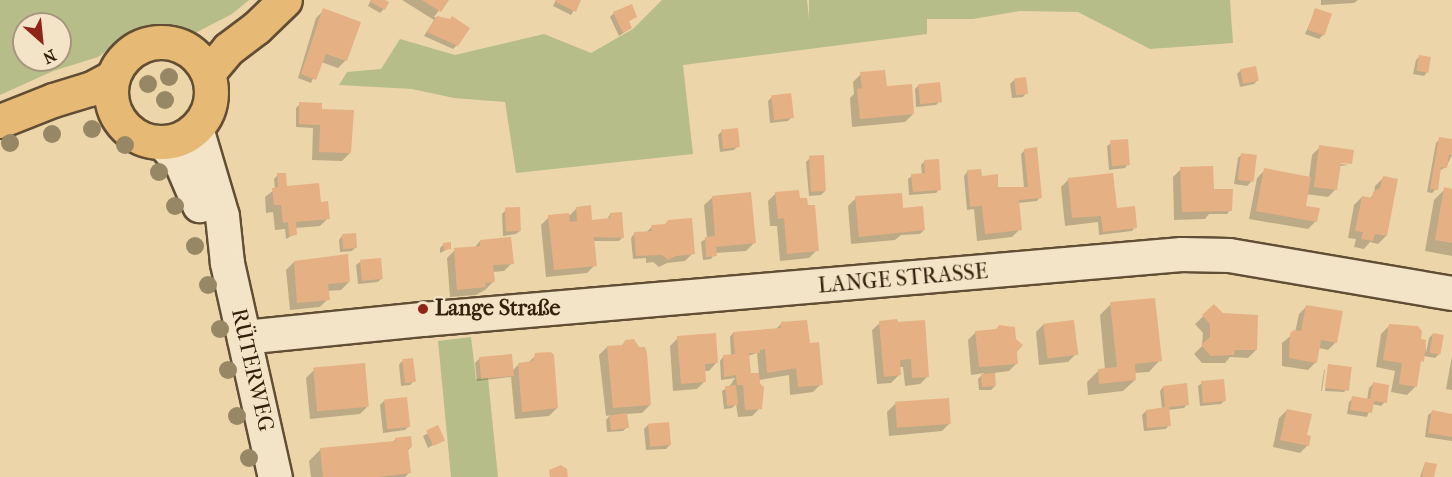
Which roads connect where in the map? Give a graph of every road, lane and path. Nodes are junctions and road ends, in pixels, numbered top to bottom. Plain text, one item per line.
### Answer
1 (260, 0) edge
2 (285, 0) edge
3 (199, 61) junction
4 (113, 77) junction
5 (116, 114) junction
6 (0, 124) edge
7 (196, 128) junction
8 (162, 142) junction
9 (227, 263) junction
10 (1452, 294) edge
11 (244, 338) junction
12 (275, 477) edge

1 - 3 main road
2 - 3 main road
3 - 4 main road
3 - 7 main road
4 - 5 main road
4 - 6 main road
5 - 6 main road
5 - 8 main road
7 - 8 main road
7 - 9 street, RÜTERWEG
8 - 9 street, RÜTERWEG
9 - 11 street, RÜTERWEG
10 - 11 street, LANGE STRASSE
11 - 12 street, RÜTERWEG

